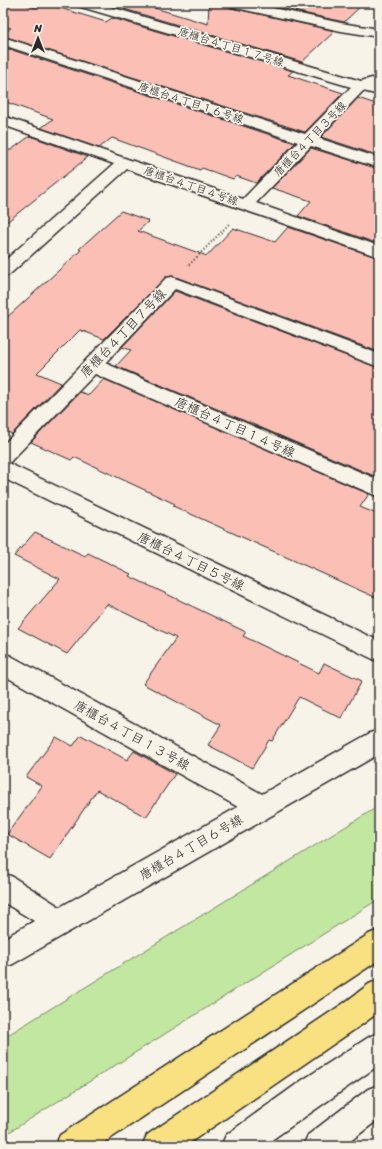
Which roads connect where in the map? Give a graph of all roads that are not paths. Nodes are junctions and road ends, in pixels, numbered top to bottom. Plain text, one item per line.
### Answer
1 (82, 3) edge
2 (241, 4) edge
3 (379, 33) edge
4 (3, 41) edge
5 (379, 80) edge
6 (360, 86) junction
7 (379, 91) edge
8 (10, 123) edge
9 (3, 137) edge
10 (308, 141) junction
11 (125, 163) junction
12 (379, 163) edge
13 (246, 205) junction
14 (379, 252) edge
15 (3, 271) edge
16 (379, 362) edge
17 (92, 365) junction
18 (3, 456) edge
19 (3, 469) edge
20 (379, 490) edge
21 (379, 652) edge
22 (3, 663) edge
23 (379, 741) edge
24 (262, 807) junction
25 (3, 886) edge
26 (59, 922) junction
27 (379, 944) edge
28 (3, 954) edge
29 (379, 994) edge
30 (379, 1047) edge
31 (379, 1100) edge
32 (71, 1146) edge
33 (158, 1146) edge
34 (237, 1146) edge
35 (319, 1146) edge

1 - 6 street, 唐櫃台４丁目１７号線
2 - 3 street
4 - 10 street, 唐櫃台４丁目１６号線
5 - 6 street, 唐櫃台４丁目３号線
6 - 7 street, 唐櫃台４丁目１７号線
6 - 10 street, 唐櫃台４丁目３号線
8 - 9 street
8 - 11 street, 唐櫃台４丁目４号線
10 - 12 street, 唐櫃台４丁目１６号線
10 - 13 street, 唐櫃台４丁目３号線
11 - 13 street, 唐櫃台４丁目４号線
11 - 15 street
13 - 14 street, 唐櫃台４丁目４号線
16 - 17 street, 唐櫃台４丁目７号線
17 - 18 street, 唐櫃台４丁目７号線
17 - 20 street, 唐櫃台４丁目１４号線
19 - 21 street, 唐櫃台４丁目５号線
22 - 24 street, 唐櫃台４丁目１３号線
23 - 24 street, 唐櫃台４丁目６号線
24 - 26 street, 唐櫃台４丁目６号線
25 - 26 street
26 - 28 street, 唐櫃台４丁目６号線
27 - 32 highway
29 - 33 highway
30 - 34 street
31 - 35 street

